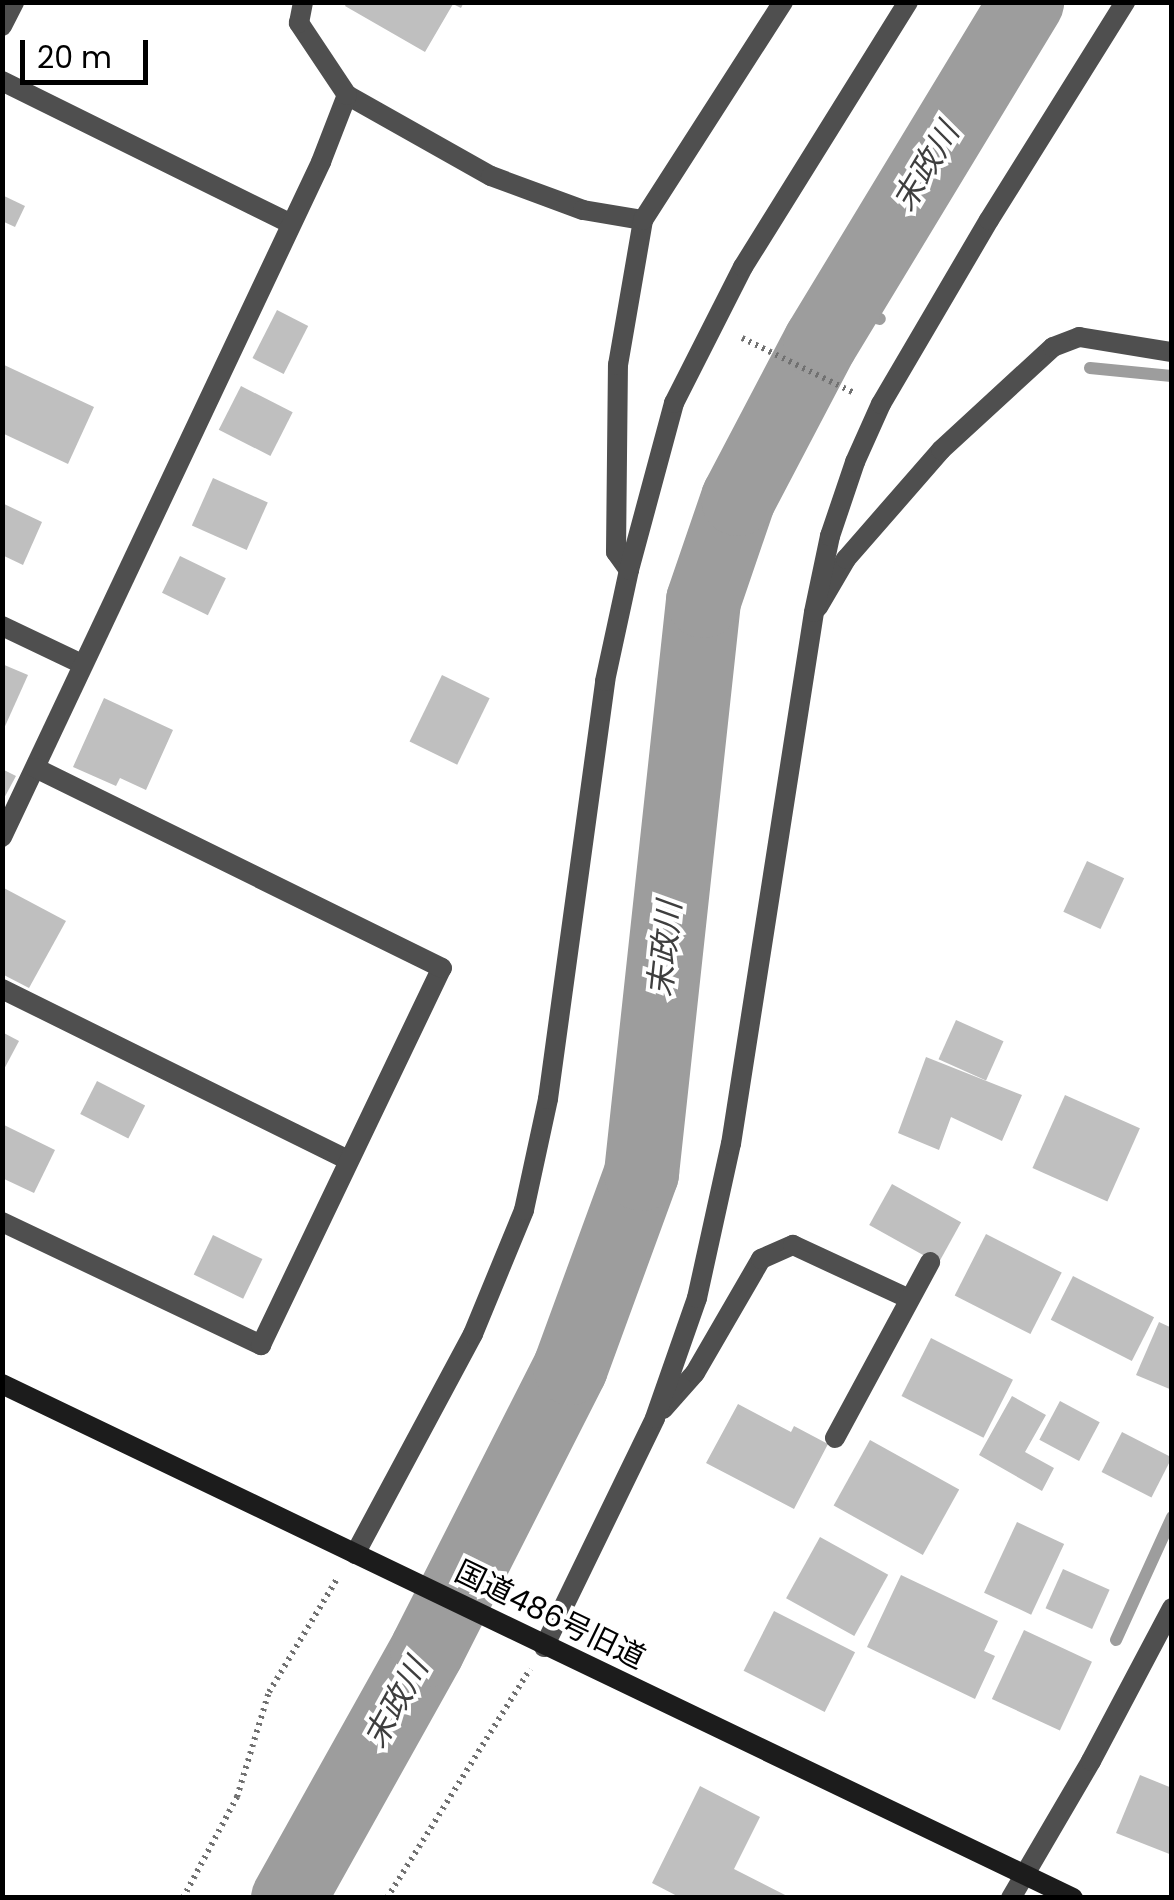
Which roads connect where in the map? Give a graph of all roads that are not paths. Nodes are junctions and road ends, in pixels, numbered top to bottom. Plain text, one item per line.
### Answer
1 (14, 2) edge
2 (303, 2) edge
3 (783, 2) edge
4 (908, 2) edge
5 (1124, 2) edge
6 (2, 26) edge
7 (2, 82) edge
8 (347, 95) junction
9 (643, 220) junction
10 (290, 223) junction
11 (1172, 352) edge
12 (629, 570) junction
13 (814, 612) junction
14 (2, 626) edge
15 (82, 664) junction
16 (36, 768) junction
17 (2, 837) edge
18 (2, 989) edge
19 (348, 1160) junction
20 (2, 1222) edge
21 (930, 1262) dead end
22 (907, 1298) junction
23 (2, 1384) edge
24 (656, 1418) junction
25 (835, 1438) dead end
26 (355, 1554) junction
27 (1172, 1608) edge
28 (1166, 1637) edge
29 (544, 1647) junction
30 (1024, 1874) junction
31 (1011, 1898) edge
32 (1072, 1898) edge

1 - 6 street
2 - 8 street
3 - 9 street
4 - 12 street
5 - 13 street
7 - 10 street
8 - 9 street
8 - 10 street
9 - 12 street
10 - 15 street
11 - 13 street
12 - 26 street
13 - 24 street
14 - 15 street
15 - 16 street
16 - 17 street
16 - 19 street
18 - 19 street
19 - 20 street
21 - 22 street
22 - 24 street
22 - 25 street
23 - 26 street, 国道486号旧道
24 - 29 street
26 - 29 street, 国道486号旧道
27 - 28 street
28 - 30 street
29 - 30 street, 国道486号旧道
30 - 31 street
30 - 32 street, 国道486号旧道

